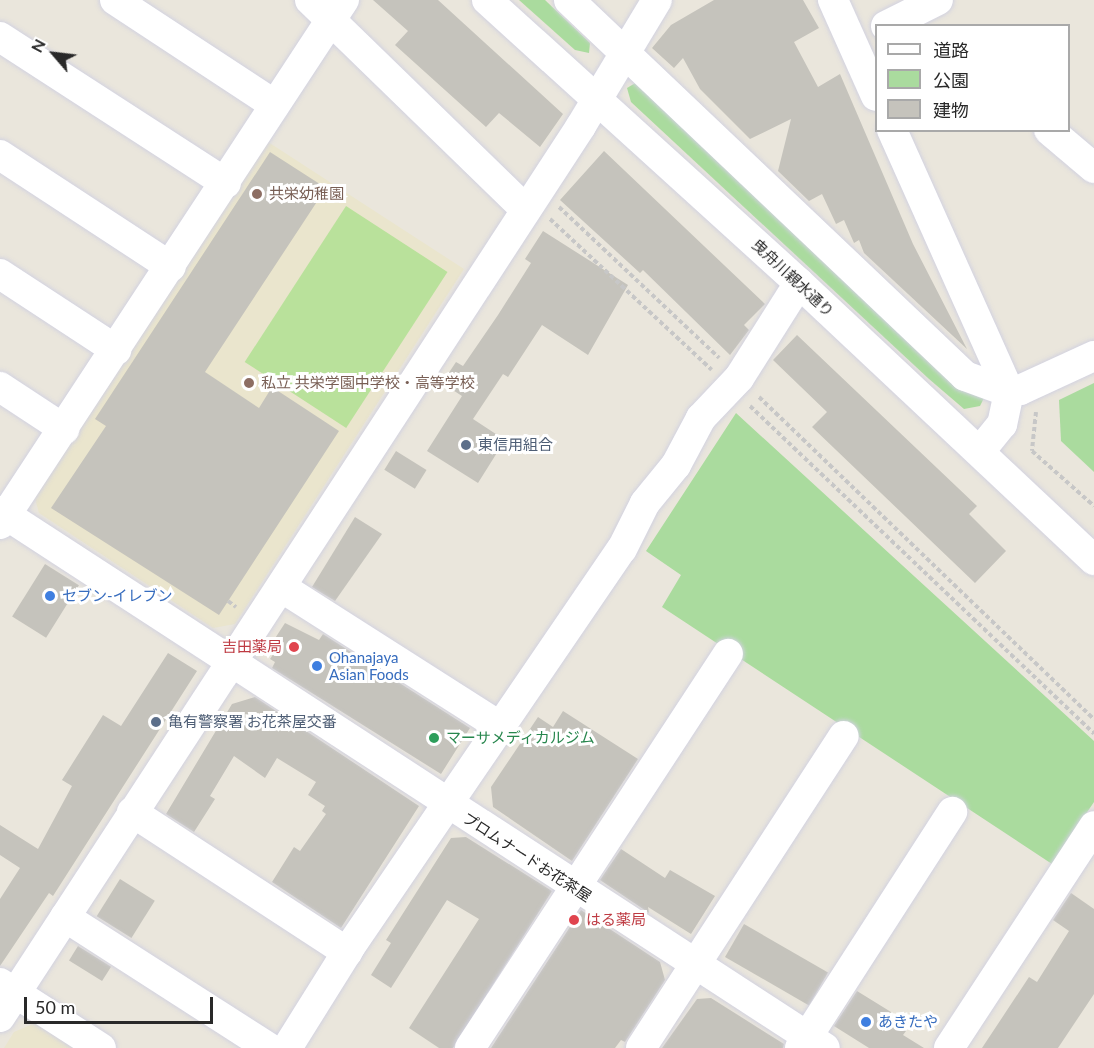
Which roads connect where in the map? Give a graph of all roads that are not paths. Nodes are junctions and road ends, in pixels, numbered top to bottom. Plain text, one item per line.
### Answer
1 (117, 0) edge
2 (487, 0) edge
3 (569, 0) edge
4 (657, 0) edge
5 (833, 0) edge
6 (938, 0) edge
7 (328, 6) edge
8 (907, 22) edge
9 (863, 35) edge
10 (0, 38) edge
11 (625, 52) junction
12 (875, 91) edge
13 (597, 99) junction
14 (275, 105) junction
15 (893, 132) edge
16 (1051, 132) edge
17 (0, 155) edge
18 (1094, 168) edge
19 (226, 183) junction
20 (536, 203) junction
21 (171, 267) junction
22 (0, 274) edge
23 (799, 283) junction
24 (116, 350) junction
25 (1094, 357) edge
26 (0, 387) edge
27 (1009, 392) junction
28 (64, 429) junction
29 (980, 451) junction
30 (2, 517) edge
31 (1094, 560) edge
32 (281, 587) junction
33 (728, 654) dead end
34 (231, 664) junction
35 (502, 728) junction
36 (844, 736) dead end
37 (448, 806) junction
38 (132, 812) junction
39 (952, 812) dead end
40 (1094, 826) edge
41 (577, 888) junction
42 (65, 917) junction
43 (347, 952) junction
44 (694, 965) junction
45 (5, 998) edge
46 (811, 1044) edge
47 (101, 1048) edge
48 (269, 1048) edge
49 (288, 1048) edge
50 (471, 1048) edge
51 (641, 1048) edge
52 (949, 1048) edge

1 - 14 street
2 - 13 street, 曳舟川親水通り
3 - 11 street
4 - 11 street
5 - 9 street
6 - 8 street
7 - 14 street
7 - 20 street
9 - 12 street
10 - 19 street
11 - 13 street
11 - 27 street
13 - 20 street
13 - 23 street, 曳舟川親水通り
14 - 19 street
15 - 27 street
16 - 18 street
17 - 21 street
19 - 21 street
20 - 32 street
21 - 24 street
22 - 24 street
23 - 29 street, 曳舟川親水通り
23 - 35 street
24 - 28 street
25 - 27 street
26 - 28 street
27 - 29 street
28 - 30 street
29 - 31 street, 曳舟川親水通り
30 - 34 street, プロムナードお花茶屋
32 - 34 street
32 - 35 street
33 - 41 street
34 - 37 street, プロムナードお花茶屋
34 - 38 street
35 - 37 street
36 - 44 street
37 - 41 street, プロムナードお花茶屋
37 - 43 street
38 - 42 street
38 - 43 street
39 - 46 street
40 - 52 street
41 - 44 street, プロムナードお花茶屋
41 - 50 street
42 - 45 street
42 - 48 street
43 - 49 street
44 - 46 street, プロムナードお花茶屋
44 - 51 street
45 - 47 street

